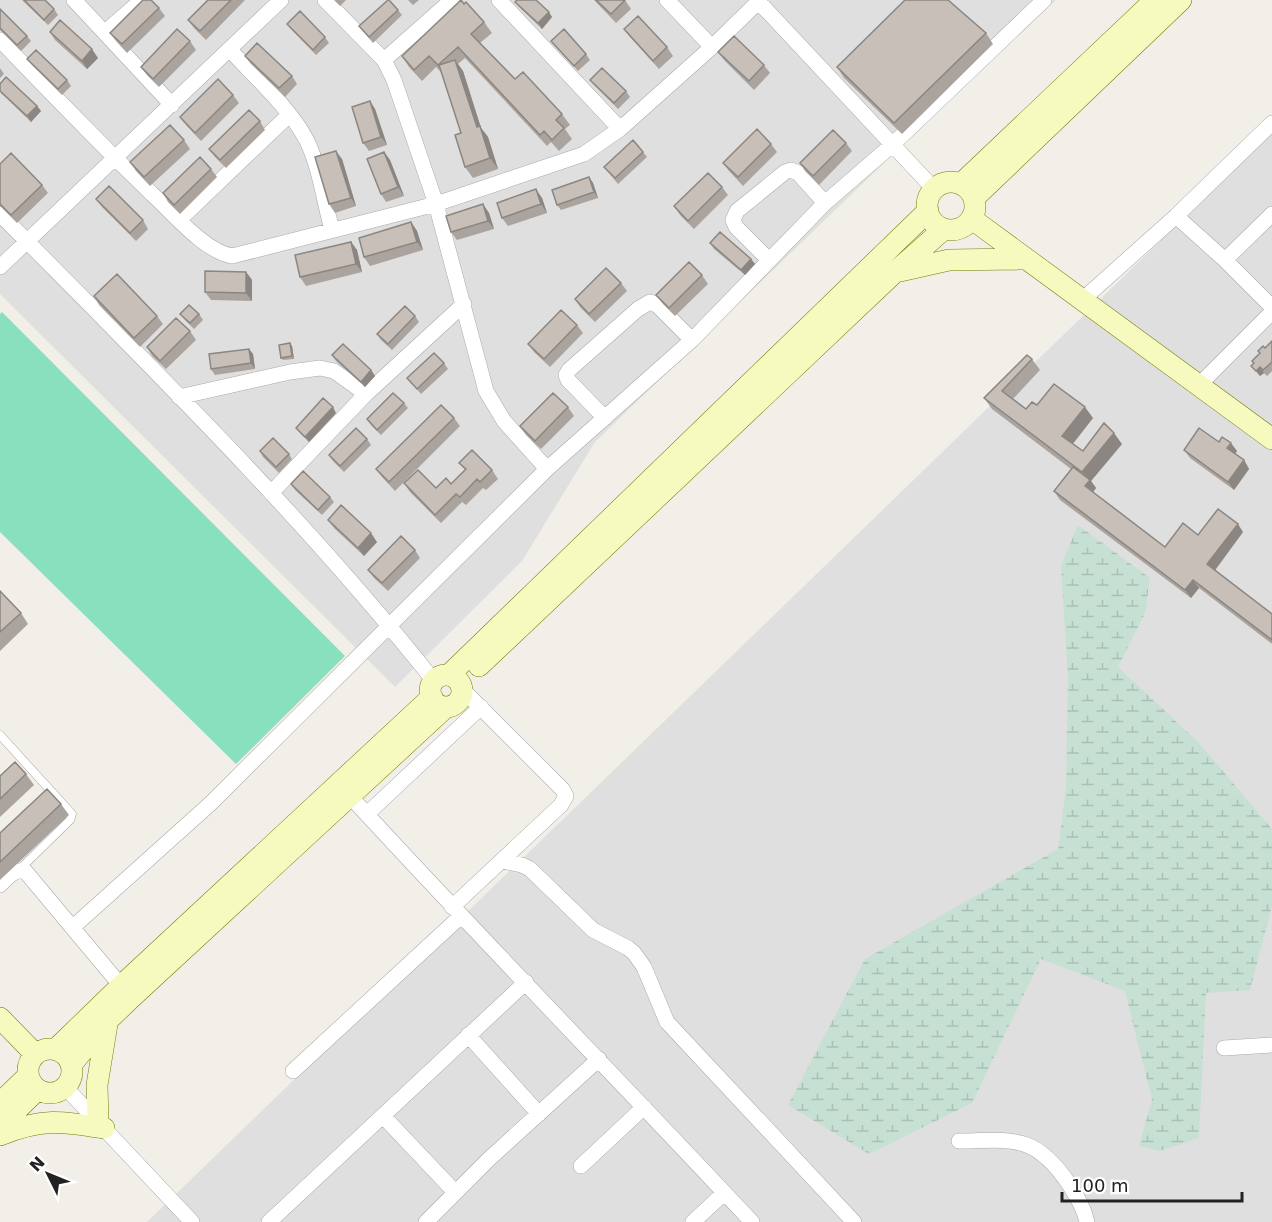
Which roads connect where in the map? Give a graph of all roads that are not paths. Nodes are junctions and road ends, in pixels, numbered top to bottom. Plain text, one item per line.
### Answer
1 (74, 0) edge
2 (142, 0) edge
3 (325, 0) edge
4 (452, 0) edge
5 (499, 0) edge
6 (667, 0) edge
7 (1044, 0) edge
8 (1155, 0) edge
9 (1181, 0) edge
10 (759, 1) edge
11 (272, 3) edge
12 (105, 32) junction
13 (0, 40) edge
14 (712, 47) junction
15 (230, 50) junction
16 (384, 60) junction
17 (172, 105) junction
18 (289, 115) junction
19 (1272, 123) edge
20 (620, 129) junction
21 (892, 145) junction
22 (115, 158) junction
23 (934, 189) junction
24 (968, 191) junction
25 (825, 203) junction
26 (436, 204) junction
27 (928, 211) junction
28 (0, 214) edge
29 (1272, 214) edge
30 (1176, 216) junction
31 (972, 219) junction
32 (179, 220) junction
33 (944, 229) junction
34 (332, 230) junction
35 (28, 242) junction
36 (1024, 258) junction
37 (769, 260) junction
38 (1225, 260) junction
39 (0, 267) edge
40 (895, 272) junction
41 (1081, 301) junction
42 (464, 304) junction
43 (1272, 307) edge
44 (1272, 312) edge
45 (692, 340) junction
46 (1199, 386) junction
47 (366, 394) junction
48 (180, 397) junction
49 (605, 418) junction
50 (1272, 439) edge
51 (546, 469) junction
52 (271, 493) junction
53 (389, 624) junction
54 (447, 689) junction
55 (481, 707) junction
56 (0, 735) edge
57 (349, 795) junction
58 (367, 814) junction
59 (502, 861) junction
60 (19, 870) junction
61 (0, 885) edge
62 (456, 911) junction
63 (73, 927) junction
64 (526, 982) junction
65 (126, 992) junction
66 (0, 1018) edge
67 (107, 1021) junction
68 (468, 1035) junction
69 (1272, 1045) edge
70 (1224, 1048) dead end
71 (56, 1049) junction
72 (35, 1054) junction
73 (599, 1059) junction
74 (71, 1065) junction
75 (293, 1071) dead end
76 (33, 1083) junction
77 (65, 1087) junction
78 (0, 1103) edge
79 (644, 1107) junction
80 (539, 1114) junction
81 (383, 1116) junction
82 (101, 1125) junction
83 (0, 1126) edge
84 (0, 1135) edge
85 (959, 1141) dead end
86 (582, 1166) dead end
87 (454, 1191) junction
88 (724, 1193) junction
89 (192, 1222) edge
90 (269, 1222) edge
91 (426, 1222) edge
92 (693, 1222) edge
93 (752, 1222) edge
94 (854, 1222) edge
95 (1087, 1222) edge

1 - 12 street
2 - 12 street
3 - 16 street
4 - 16 street
5 - 20 street
6 - 14 street
7 - 21 street
8 - 24 main road
9 - 24 main road
10 - 14 street
10 - 21 street
11 - 15 street
12 - 17 street
13 - 22 street
14 - 20 street
15 - 17 street
15 - 18 street
16 - 26 street
17 - 22 street
18 - 32 street
18 - 34 street
19 - 30 street
20 - 26 street
21 - 23 street
21 - 25 street
22 - 32 street
22 - 35 street
23 - 24 main road
23 - 27 main road
24 - 31 main road
25 - 37 street
25 - 37 street
26 - 34 street
26 - 42 street
27 - 33 main road
27 - 54 main road
28 - 35 street
29 - 38 street
30 - 38 street
30 - 41 street
31 - 33 main road
31 - 36 main road
32 - 34 street
33 - 40 main road
35 - 39 street
35 - 48 street
36 - 40 main road
36 - 41 main road
37 - 45 street
38 - 43 street
40 - 54 main road
41 - 46 main road
42 - 47 street
42 - 51 street
44 - 46 street
45 - 49 street
45 - 49 street
46 - 50 main road
47 - 48 street
47 - 52 street
48 - 52 street
49 - 51 street
51 - 53 street
52 - 53 street
53 - 54 street
53 - 63 street
54 - 55 street
54 - 57 main road
54 - 65 main road
55 - 58 street
55 - 59 street
56 - 60 lane
57 - 58 street
57 - 65 main road
58 - 62 street
59 - 62 street
59 - 94 street
60 - 61 street
60 - 63 street
62 - 64 street
62 - 75 street
63 - 65 street
64 - 68 street
64 - 73 street
65 - 67 main road
65 - 71 main road
66 - 72 main road
67 - 74 main road
67 - 82 main road
68 - 80 street
68 - 81 street
69 - 70 street
71 - 72 main road
71 - 74 main road
72 - 76 main road
73 - 79 street
73 - 80 street
74 - 77 main road
76 - 77 main road
76 - 78 main road
76 - 83 main road
77 - 82 street
79 - 86 street
79 - 88 street
80 - 87 street
81 - 87 street
81 - 90 street
82 - 84 main road
82 - 89 street
85 - 95 street
87 - 91 street
88 - 92 street
88 - 93 street

